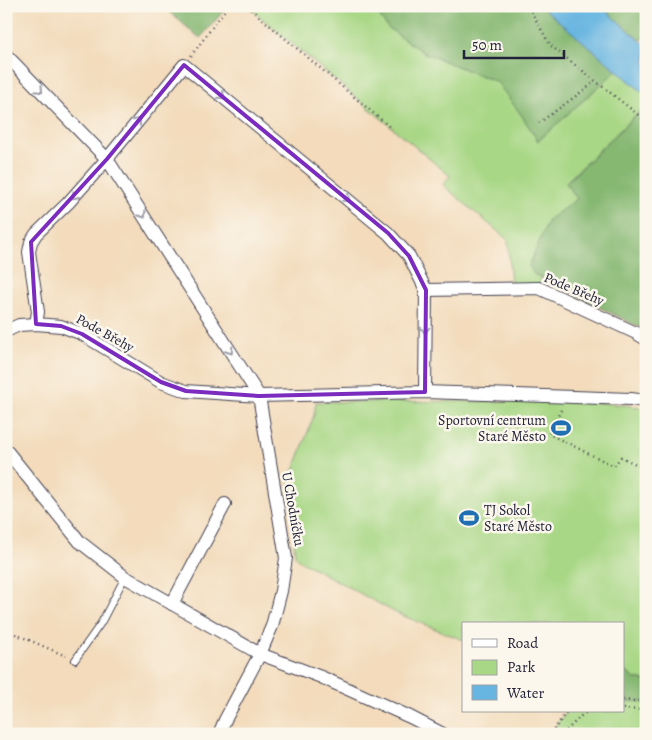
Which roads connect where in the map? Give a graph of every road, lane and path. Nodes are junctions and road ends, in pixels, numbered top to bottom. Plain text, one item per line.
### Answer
1 (228, 6) edge
2 (247, 6) edge
3 (523, 6) edge
4 (635, 6) edge
5 (646, 15) edge
6 (6, 54) edge
7 (184, 65) junction
8 (596, 82) junction
9 (646, 121) edge
10 (539, 123) dead end
11 (392, 129) dead end
12 (108, 159) junction
13 (426, 290) junction
14 (36, 324) junction
15 (6, 331) edge
16 (646, 339) edge
17 (425, 392) junction
18 (259, 396) junction
19 (568, 397) junction
20 (646, 402) edge
21 (6, 450) edge
22 (646, 468) edge
23 (225, 504) dead end
24 (125, 577) junction
25 (172, 604) junction
26 (6, 630) edge
27 (260, 654) junction
28 (75, 660) joint
29 (624, 700) edge
30 (646, 702) edge
31 (624, 709) edge
32 (646, 710) edge
33 (566, 712) edge
34 (587, 712) edge
35 (219, 734) edge
36 (443, 734) edge
37 (551, 734) edge
38 (563, 734) edge

1 - 7 path
2 - 11 path
3 - 8 path
4 - 5 path
6 -> 12 street
12 -> 7 street
7 -> 13 street
8 - 9 path
8 - 10 path
12 -> 14 street
12 -> 18 street
13 - 16 street, Pode Břehy
13 -> 17 street
14 - 15 street, Pode Břehy
14 - 18 street, Pode Břehy
17 - 18 street, Pode Břehy
17 - 19 street, Pode Břehy
18 - 27 street, U Chodníčku
19 - 20 street, Pode Břehy
19 - 22 path
21 - 24 street
23 - 25 street
24 - 25 street
24 - 28 lane
25 - 27 street
26 - 28 path
27 - 35 street, U Chodníčku
27 - 36 street
29 - 30 path
31 - 32 path
33 - 37 path
34 - 38 path

